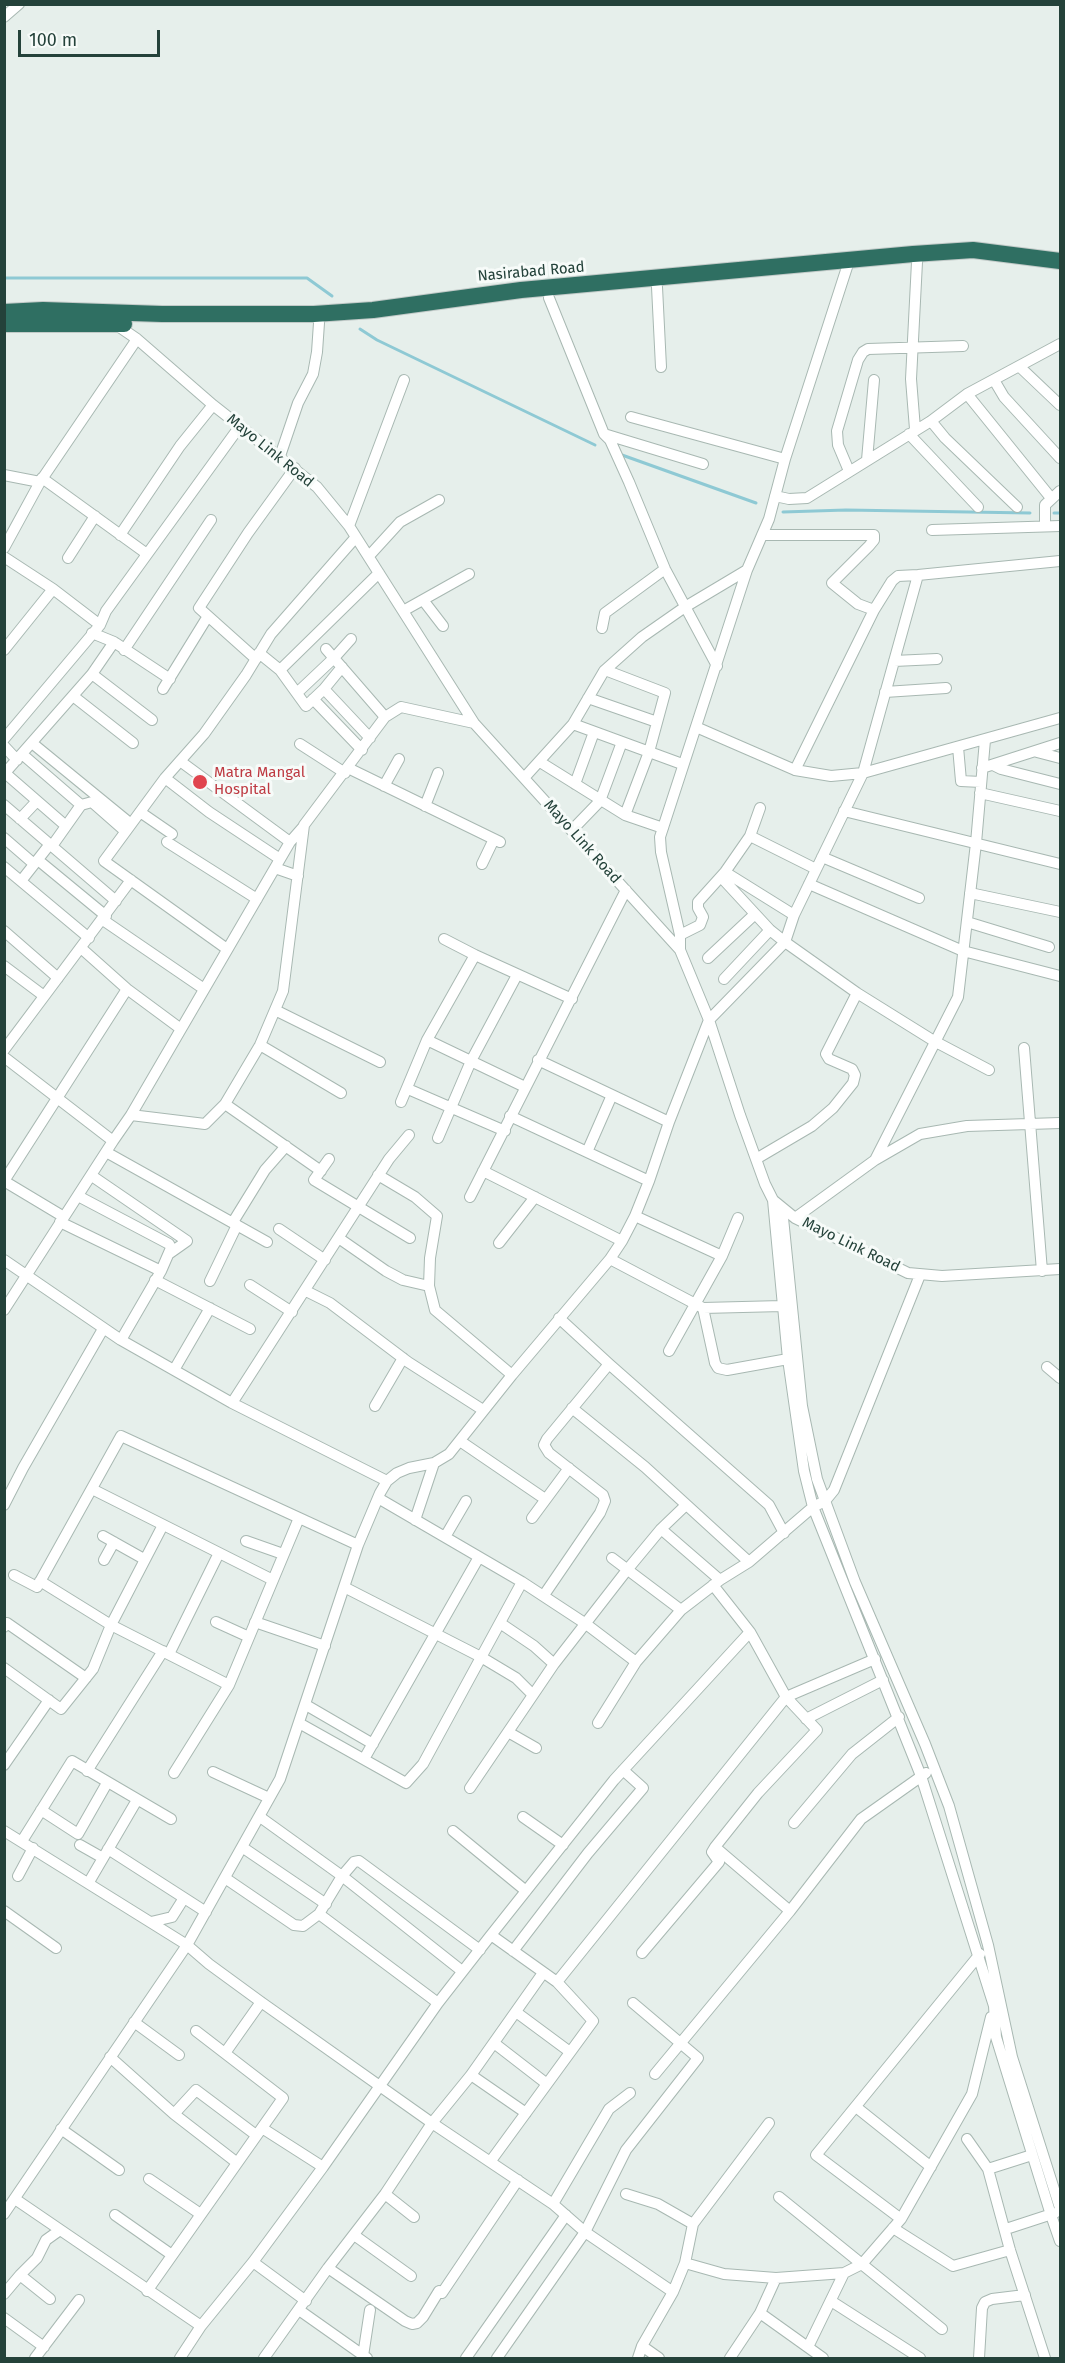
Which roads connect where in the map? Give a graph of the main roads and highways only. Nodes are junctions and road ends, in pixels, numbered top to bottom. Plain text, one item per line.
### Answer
1 (973, 254) junction
2 (1060, 261) edge
3 (848, 266) junction
4 (1060, 266) edge
5 (4, 312) edge
6 (110, 318) junction
7 (4, 324) edge

1 - 2 highway, Nasirabad Road
1 - 3 highway, Nasirabad Road
1 - 3 highway, Nasirabad Road
1 - 4 highway, Nasirabad Road
3 - 6 highway, Nasirabad Road
3 - 6 highway, Nasirabad Road
5 - 6 highway, Nasirabad Road
6 - 7 highway, Nasirabad Road

